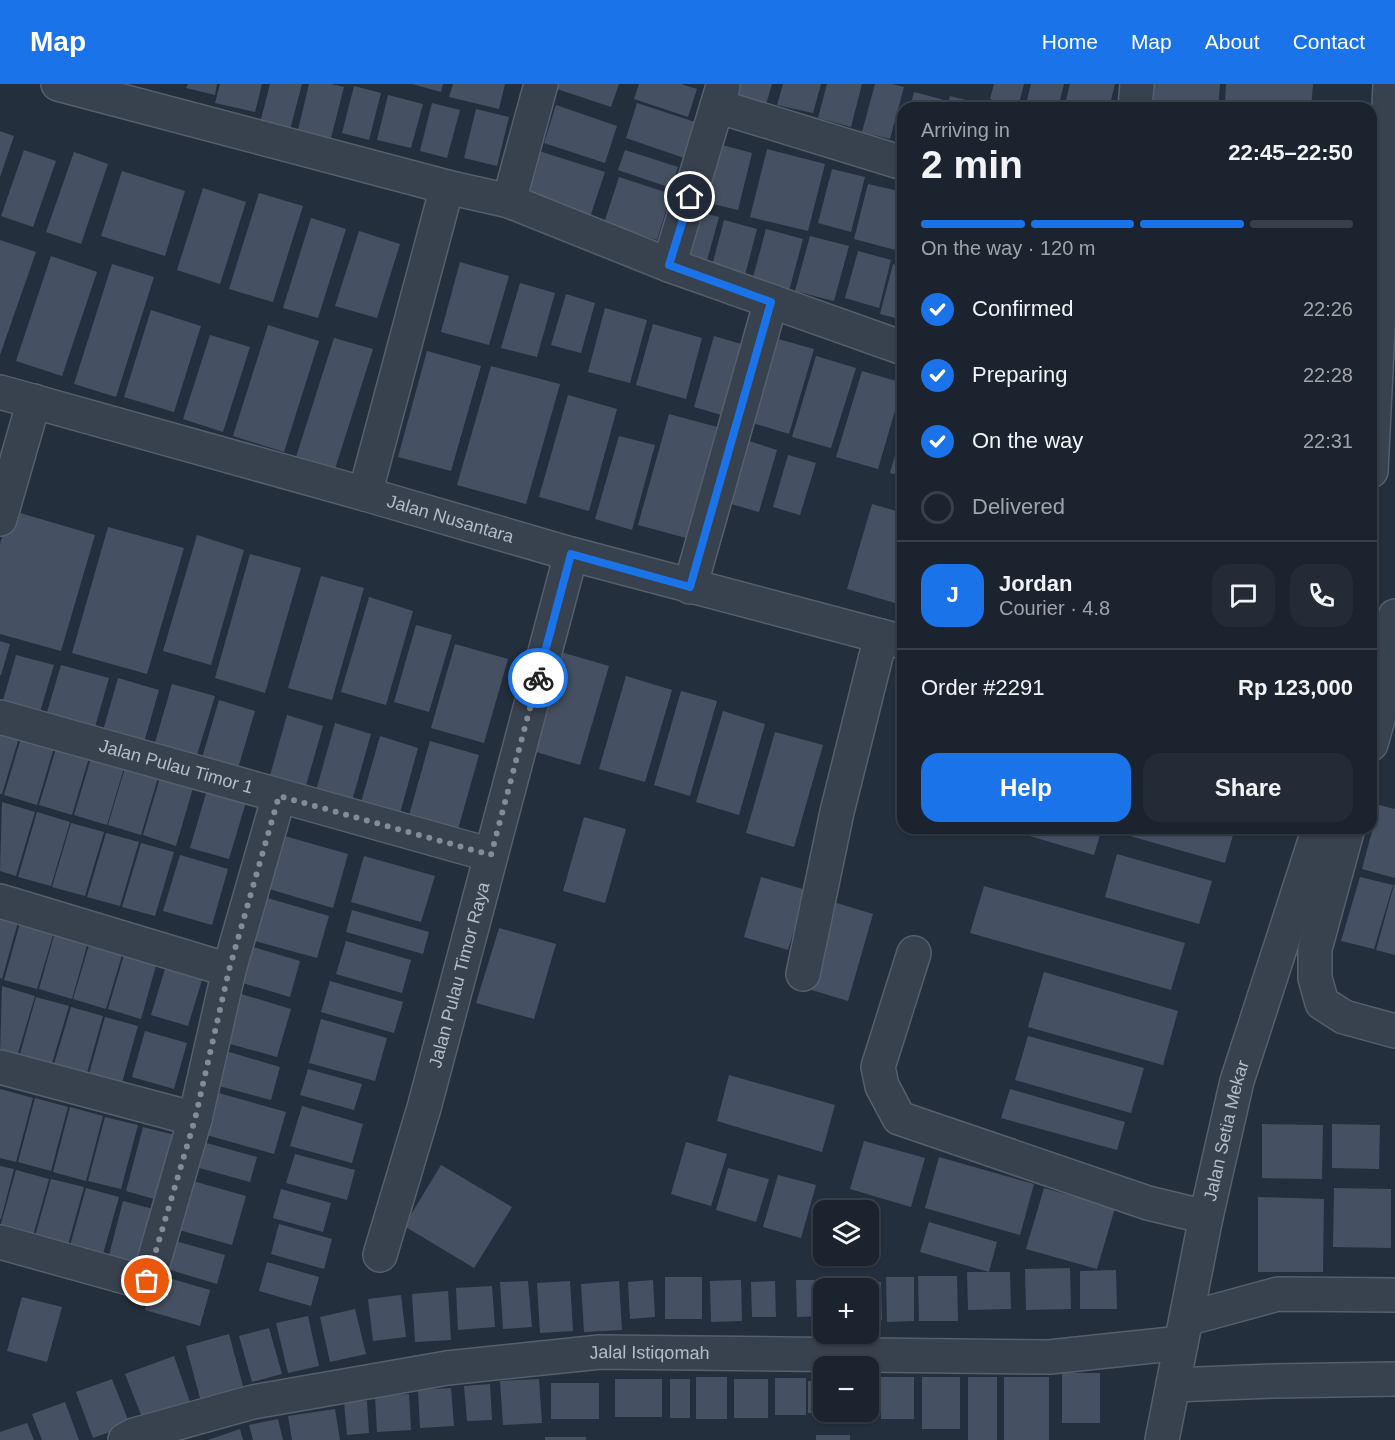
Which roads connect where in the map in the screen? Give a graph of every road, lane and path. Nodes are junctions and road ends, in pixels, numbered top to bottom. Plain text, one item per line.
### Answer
1 (58, 84) edge
2 (541, 84) edge
3 (1137, 84) edge
4 (1390, 84) edge
5 (721, 95) edge
6 (1136, 102) edge
7 (897, 161) edge
8 (447, 187) junction
9 (509, 201) junction
10 (669, 265) junction
11 (771, 302) junction
12 (897, 346) edge
13 (1377, 349) edge
14 (0, 392) edge
15 (34, 401) junction
16 (365, 494) junction
17 (0, 519) edge
18 (571, 554) junction
19 (690, 587) junction
20 (1395, 616) edge
21 (892, 639) edge
22 (0, 717) edge
23 (1381, 728) edge
24 (279, 796) junction
25 (1317, 834) edge
26 (1346, 834) edge
27 (491, 855) junction
28 (0, 901) edge
29 (914, 953) dead end
30 (229, 970) junction
31 (803, 974) dead end
32 (1395, 1031) edge
33 (0, 1067) edge
34 (195, 1119) junction
35 (1206, 1217) junction
36 (0, 1242) edge
37 (380, 1255) dead end
38 (1395, 1295) edge
39 (1184, 1331) junction
40 (1395, 1379) edge
41 (1173, 1385) junction
42 (125, 1440) edge
43 (1162, 1440) edge

1 - 8 street
2 - 9 street
3 - 6 street
4 - 13 street
5 - 7 street
5 - 10 street
8 - 9 street
8 - 16 street
9 - 10 street
10 - 11 street
11 - 12 street
11 - 19 street
14 - 15 street, Jalan Nusantara
15 - 16 street, Jalan Nusantara
15 - 17 street
16 - 18 street, Jalan Nusantara
18 - 19 street, Jalan Nusantara
18 - 27 street, Jalan Pulau Timor Raya
19 - 21 street, Jalan Nusantara
20 - 23 street
21 - 31 street
22 - 24 street, Jalan Pulau Timor 1
24 - 27 street, Jalan Pulau Timor 1
24 - 30 street
25 - 35 street, Jalan Setia Mekar
26 - 32 street
27 - 37 street, Jalan Pulau Timor Raya
28 - 30 street
29 - 35 street
30 - 34 street
33 - 34 street
34 - 36 street
35 - 39 street, Jalan Setia Mekar
38 - 39 street, Jalal Istiqomah
39 - 41 street, Jalan Setia Mekar
39 - 42 street, Jalal Istiqomah
40 - 41 street
41 - 43 street, Jalan Setia Mekar

